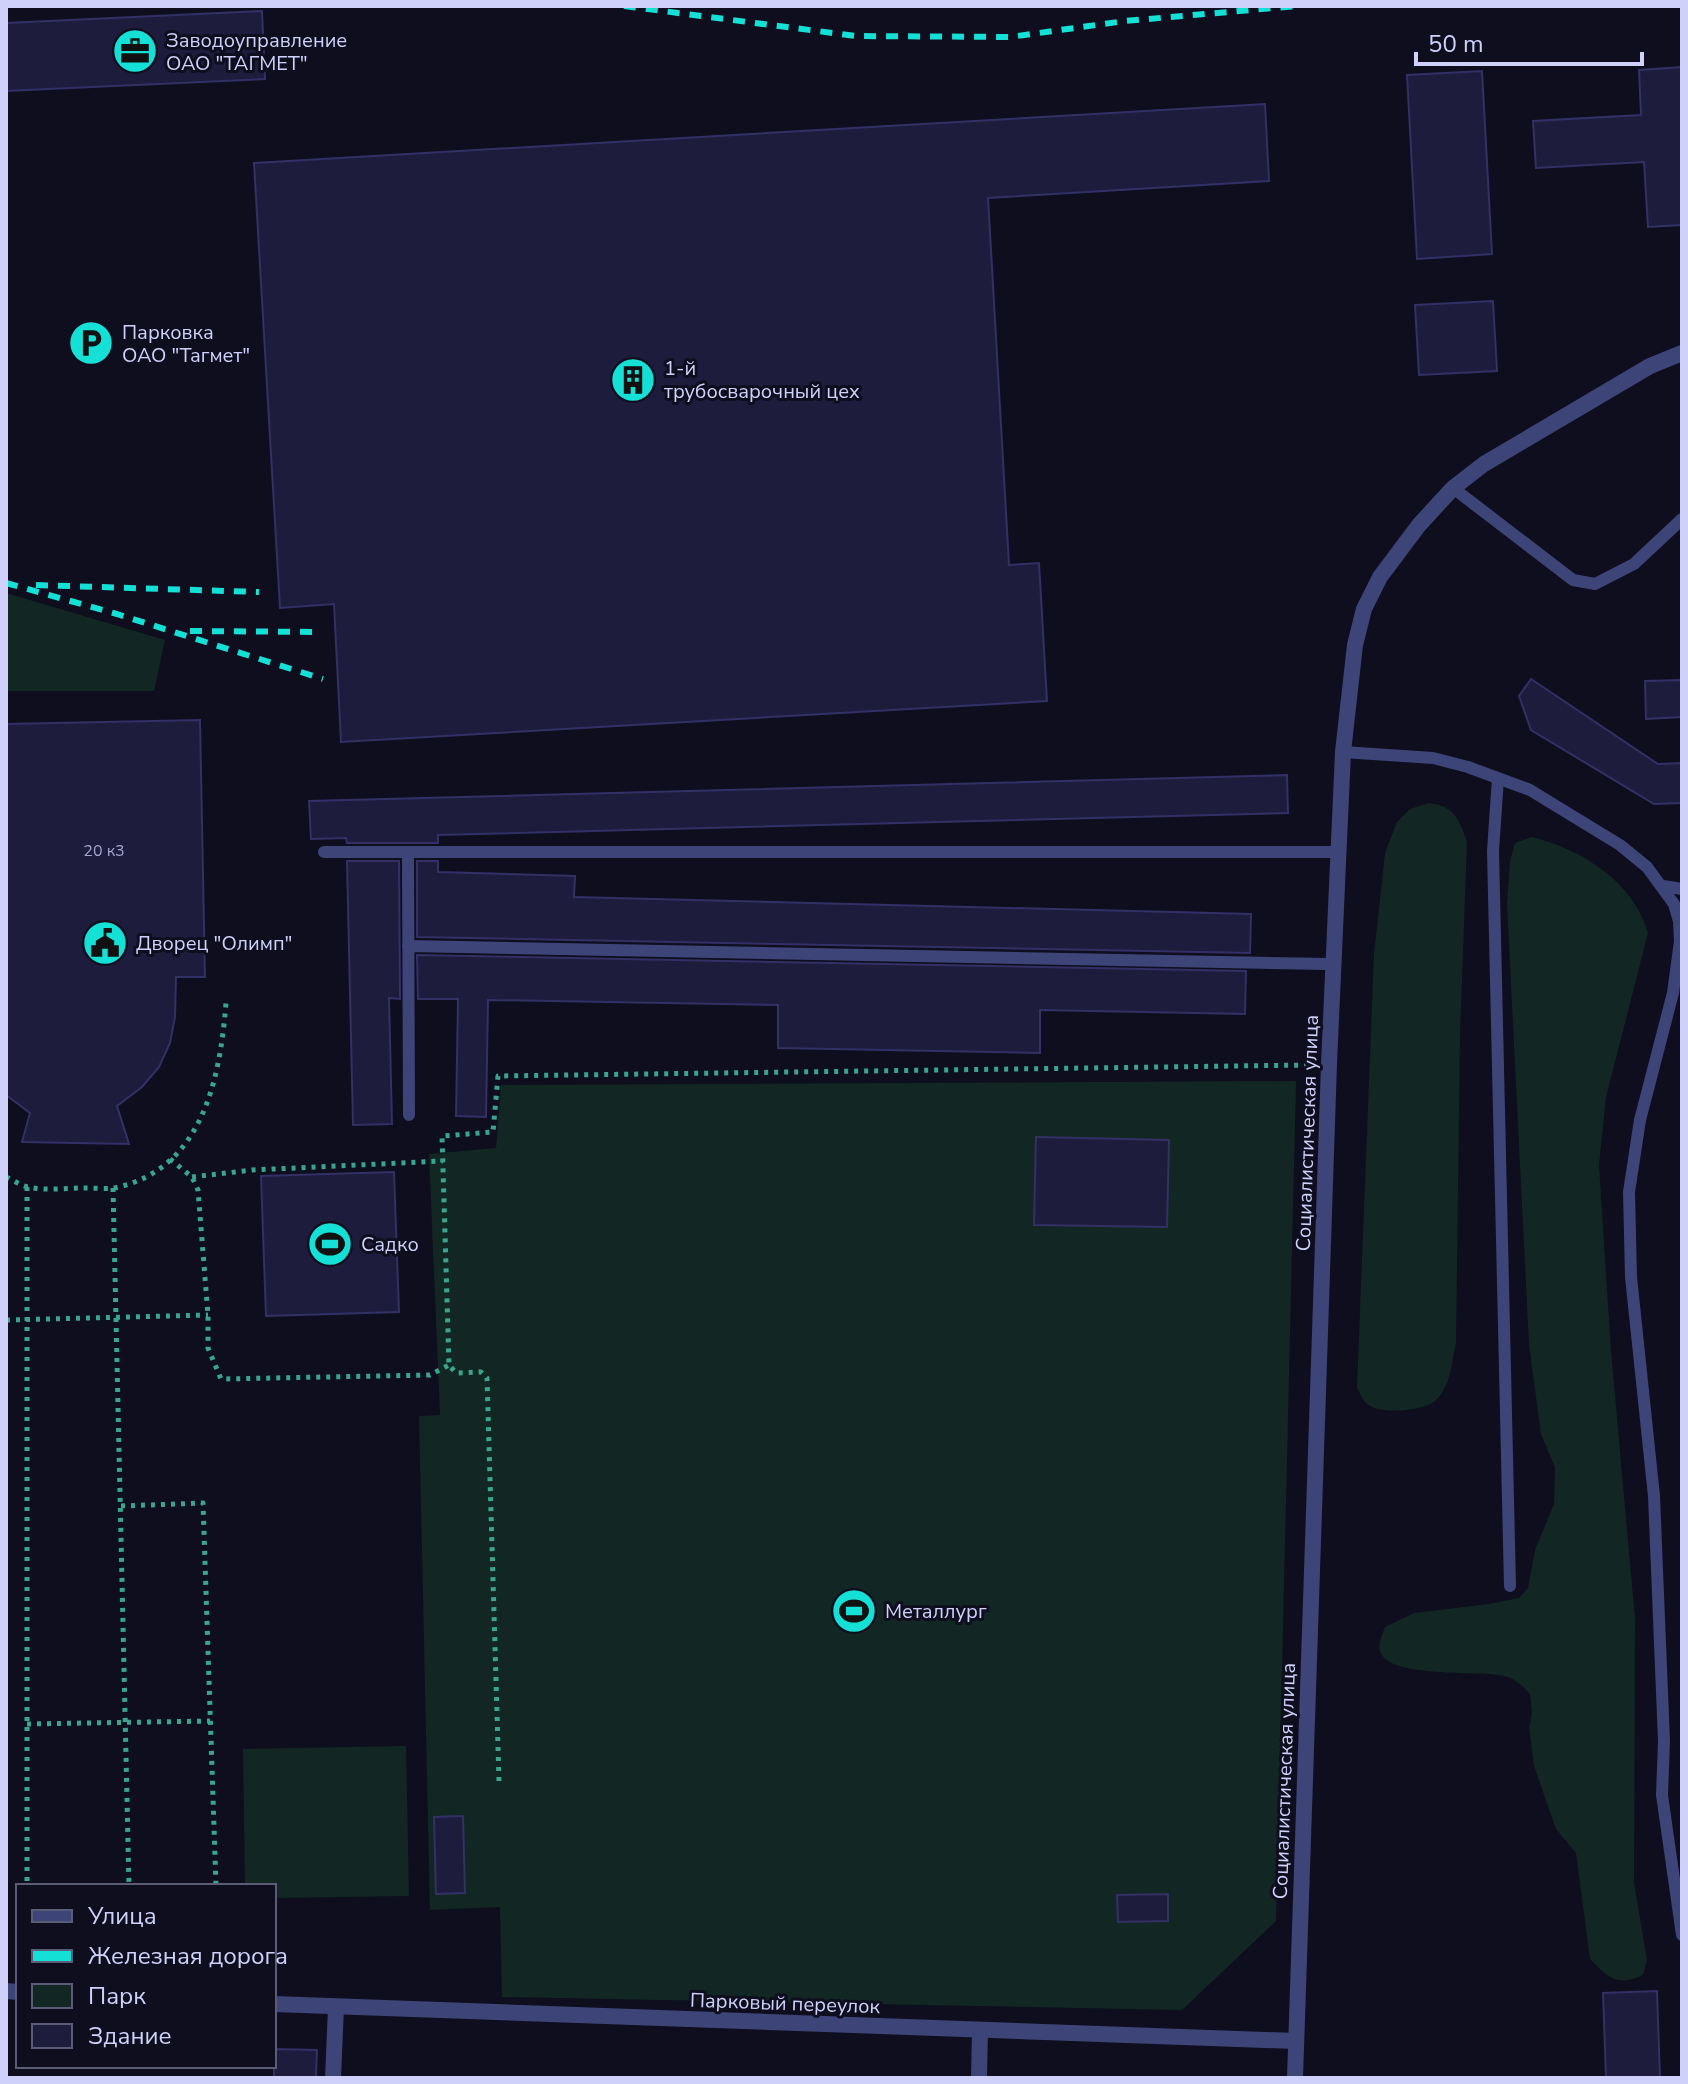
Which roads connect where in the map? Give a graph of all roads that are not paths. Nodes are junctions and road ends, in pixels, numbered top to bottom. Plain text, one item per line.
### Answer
1 (1682, 353) edge
2 (1453, 488) junction
3 (1682, 519) edge
4 (1343, 752) junction
5 (1498, 778) junction
6 (324, 852) dead end
7 (408, 852) junction
8 (1339, 852) junction
9 (1663, 886) junction
10 (1682, 889) edge
11 (408, 946) junction
12 (1327, 964) dead end
13 (409, 1115) dead end
14 (1510, 1586) dead end
15 (1682, 1935) edge
16 (276, 2004) edge
17 (336, 2007) junction
18 (980, 2030) junction
19 (1295, 2041) junction
20 (333, 2078) edge
21 (979, 2078) edge
22 (1295, 2078) edge

1 - 2 street, Социалистическая улица
2 - 3 lane
2 - 4 street, Социалистическая улица
4 - 5 lane
4 - 8 street, Социалистическая улица
5 - 9 lane
5 - 14 lane
6 - 7 lane
7 - 8 lane
7 - 11 lane
8 - 19 street, Социалистическая улица
9 - 10 lane
9 - 15 lane
11 - 12 lane
11 - 13 lane
16 - 17 street, Парковый переулок
17 - 18 street, Парковый переулок
17 - 20 street
18 - 19 street, Парковый переулок
18 - 21 street
19 - 22 street, Социалистическая улица

